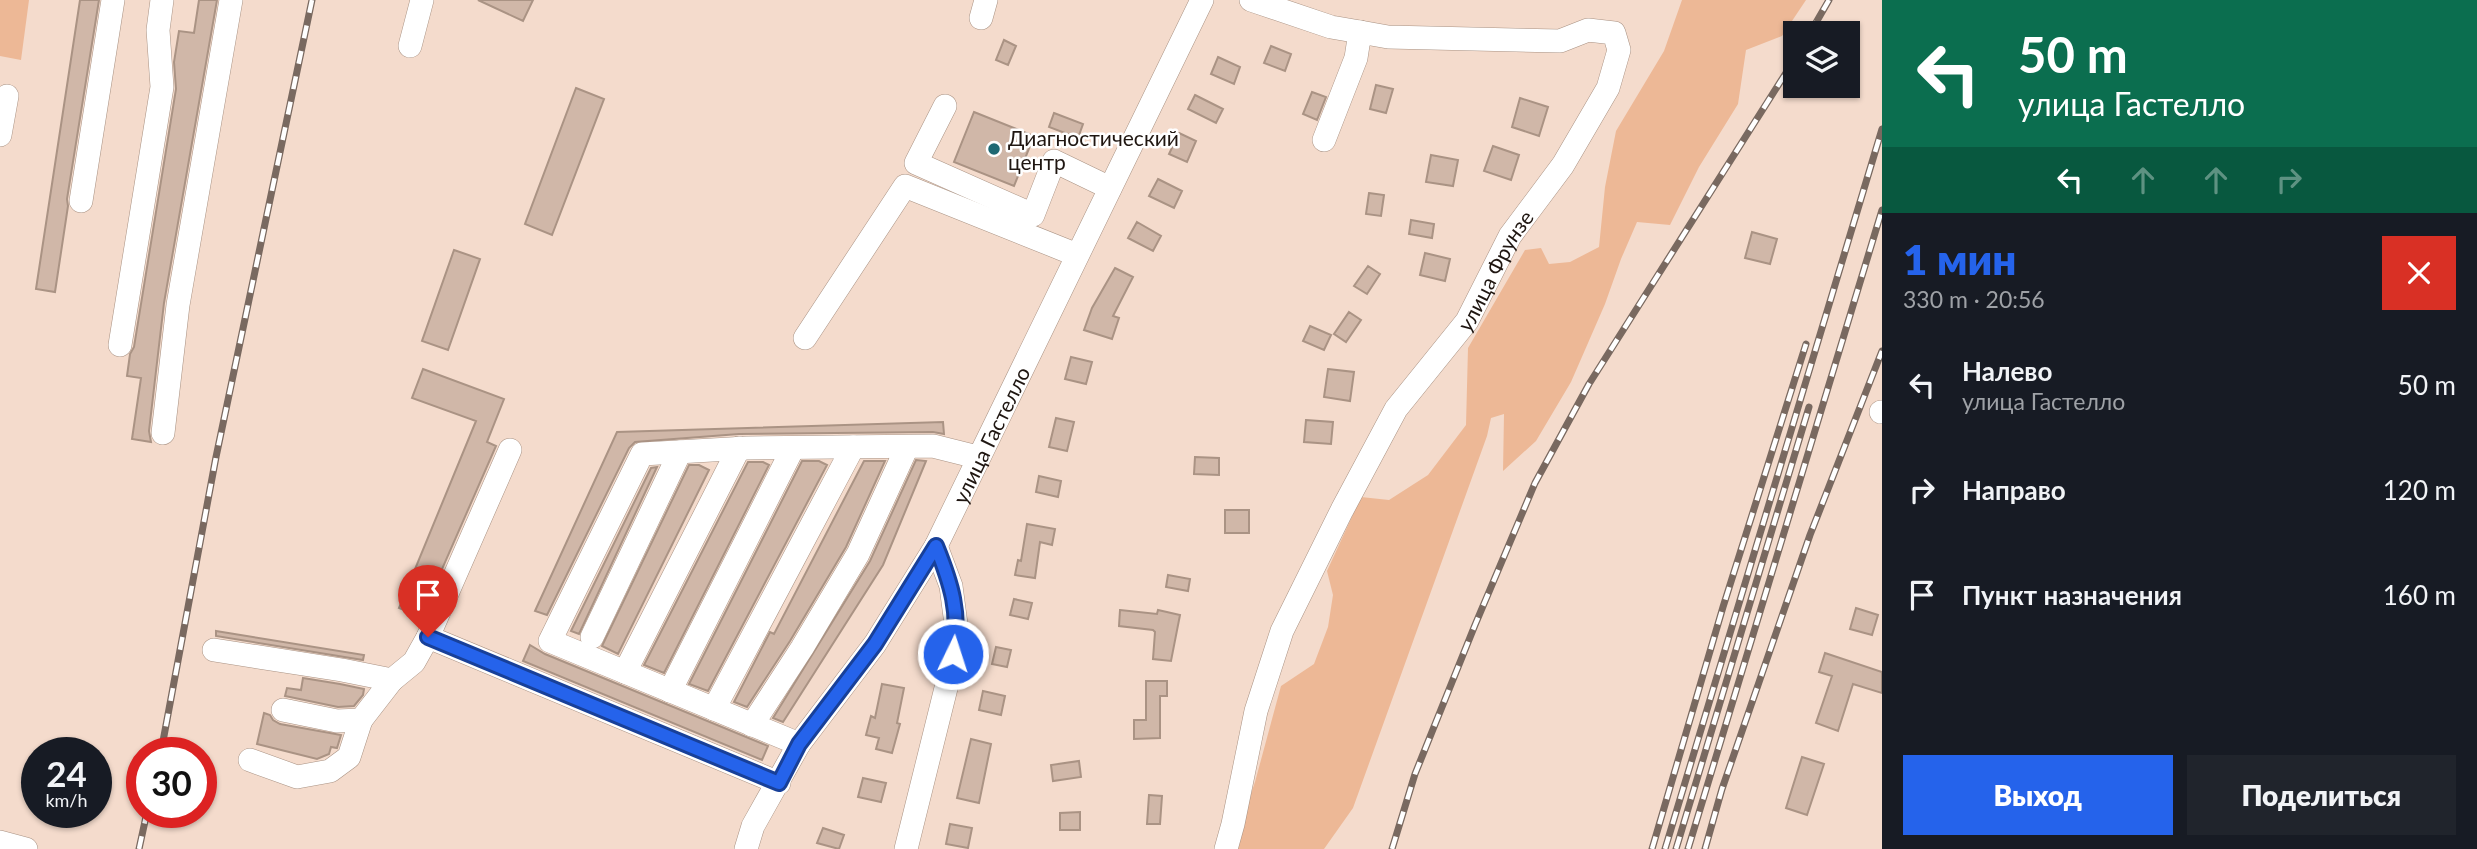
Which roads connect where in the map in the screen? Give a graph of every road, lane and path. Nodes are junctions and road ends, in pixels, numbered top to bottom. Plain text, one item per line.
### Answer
1 (113, 0) edge
2 (162, 0) edge
3 (231, 0) edge
4 (422, 0) edge
5 (1202, 0) edge
6 (1251, 0) edge
7 (1360, 32) junction
8 (410, 46) dead end
9 (7, 96) dead end
10 (944, 106) dead end
11 (0, 135) edge
12 (1324, 140) dead end
13 (916, 163) junction
14 (905, 186) junction
15 (1110, 188) junction
16 (81, 201) dead end
17 (1077, 255) junction
18 (805, 338) dead end
19 (120, 345) dead end
20 (163, 433) dead end
21 (853, 447) junction
22 (907, 447) junction
23 (739, 448) junction
24 (793, 448) junction
25 (510, 450) dead end
26 (680, 452) junction
27 (977, 457) junction
28 (936, 546) junction
29 (428, 637) junction
30 (592, 637) dead end
31 (214, 650) dead end
32 (625, 672) junction
33 (392, 680) junction
34 (670, 691) junction
35 (714, 709) junction
36 (283, 710) dead end
37 (361, 719) junction
38 (752, 725) junction
39 (799, 744) junction
40 (250, 760) dead end
41 (779, 783) junction
42 (0, 842) edge
43 (26, 849) edge
44 (746, 849) edge
45 (906, 849) edge
46 (1226, 849) edge

1 - 16 street
2 - 19 street
3 - 20 street
4 - 8 street
5 - 15 street, улица Гастелло
6 - 7 street
7 - 12 street
7 - 46 street, улица Фрунзе
9 - 11 street
10 - 13 street
13 - 14 street
13 - 15 street
14 - 17 street
14 - 18 street
15 - 17 street, улица Гастелло
17 - 27 street, улица Гастелло
21 - 22 street
21 - 24 street
21 - 35 street
22 - 27 street
22 - 38 street
23 - 24 street
23 - 26 street
23 - 32 street
24 - 34 street
25 - 29 street
26 - 30 street
26 - 32 street
27 - 28 street, улица Гастелло
28 - 39 street, улица Гастелло
28 - 45 street
29 - 33 street
29 - 41 street
31 - 33 street
32 - 34 street
33 - 37 street
34 - 35 street
35 - 38 street
36 - 37 street
37 - 40 street
38 - 39 street
39 - 41 street, улица Гастелло
41 - 44 street, улица Гастелло
42 - 43 street

